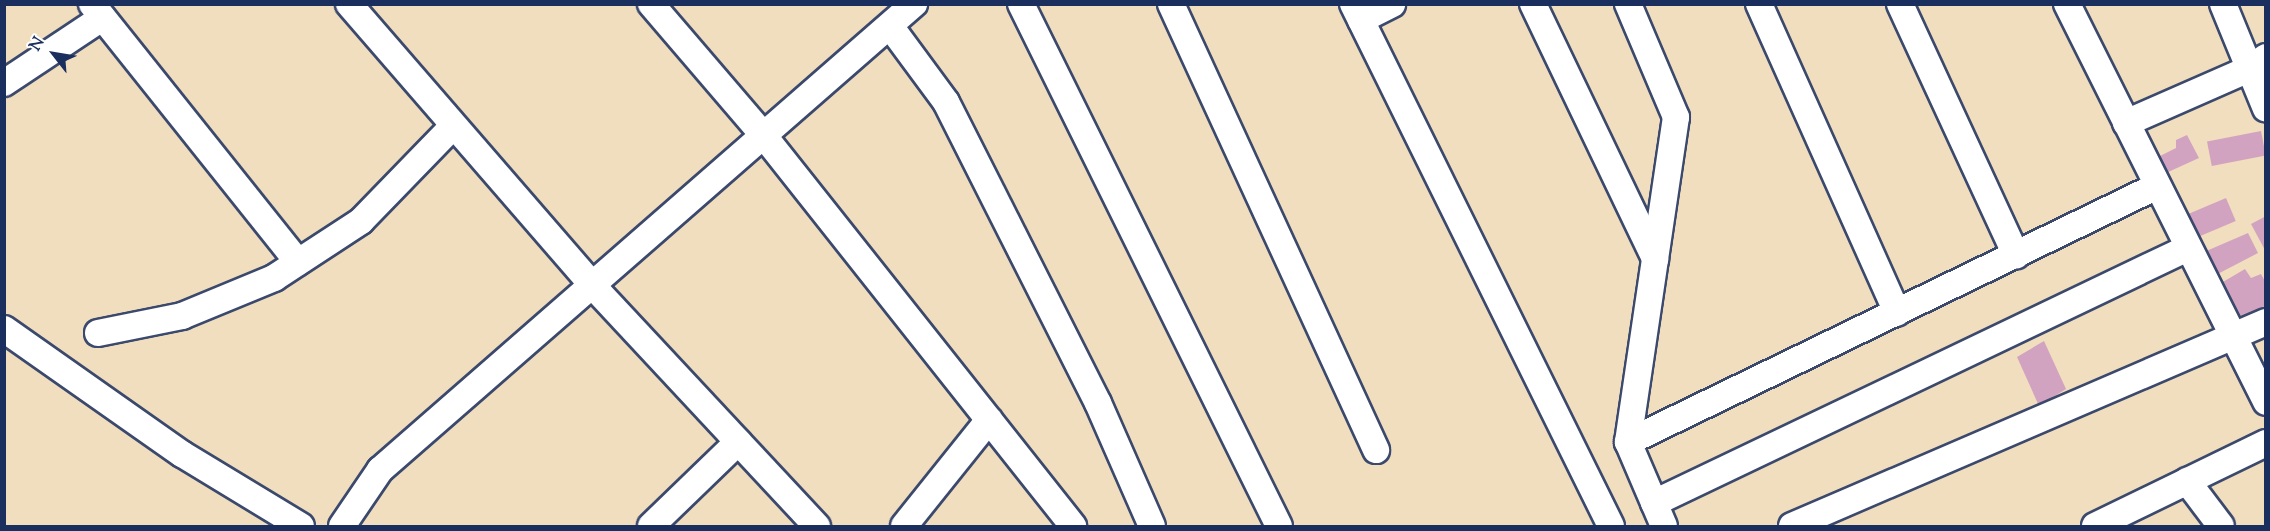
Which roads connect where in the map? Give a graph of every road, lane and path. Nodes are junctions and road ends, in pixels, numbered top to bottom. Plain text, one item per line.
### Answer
1 (349, 4) edge
2 (651, 4) edge
3 (914, 4) edge
4 (1021, 4) edge
5 (1171, 4) edge
6 (1392, 4) edge
7 (1533, 4) edge
8 (1628, 4) edge
9 (1758, 4) edge
10 (1900, 4) edge
11 (2067, 4) edge
12 (2223, 4) edge
13 (97, 11) edge
14 (1357, 12) edge
15 (890, 26) junction
16 (2257, 63) edge
17 (4, 83) edge
18 (2265, 109) edge
19 (2126, 123) junction
20 (453, 126) junction
21 (764, 136) junction
22 (2157, 186) junction
23 (2188, 248) junction
24 (2016, 255) junction
25 (1655, 260) junction
26 (298, 262) junction
27 (592, 285) junction
28 (1897, 312) junction
29 (2265, 322) edge
30 (4, 329) edge
31 (98, 333) dead end
32 (2236, 337) junction
33 (2265, 402) edge
34 (989, 420) junction
35 (738, 442) junction
36 (1628, 442) junction
37 (2265, 442) edge
38 (1376, 450) dead end
39 (2187, 481) junction
40 (1654, 503) junction
41 (301, 526) edge
42 (342, 526) edge
43 (651, 526) edge
44 (818, 526) edge
45 (904, 526) edge
46 (1073, 526) edge
47 (1152, 526) edge
48 (1280, 526) edge
49 (1611, 526) edge
50 (1664, 526) edge
51 (1792, 526) edge
52 (2095, 526) edge
53 (2221, 526) edge

1 - 20 street
2 - 21 street
3 - 15 street
4 - 48 street
5 - 38 street
6 - 14 street
7 - 25 street
8 - 25 street
9 - 28 street
10 - 24 street
11 - 19 street
12 - 16 street
13 - 17 street
13 - 26 street
14 - 49 street
15 - 21 street
15 - 47 street
16 - 18 street
16 - 19 street
19 - 22 street
20 - 26 street
20 - 27 street
21 - 27 street
21 - 34 street
22 - 23 street
22 - 24 street
23 - 32 street
23 - 40 street
24 - 28 street
25 - 36 street
26 - 31 street
27 - 35 street
27 - 42 street
28 - 36 street
29 - 32 street
30 - 41 street
32 - 33 street
32 - 51 street
34 - 45 street
34 - 46 street
35 - 43 street
35 - 44 street
36 - 40 street
37 - 39 street
39 - 52 street
39 - 53 street
40 - 50 street

